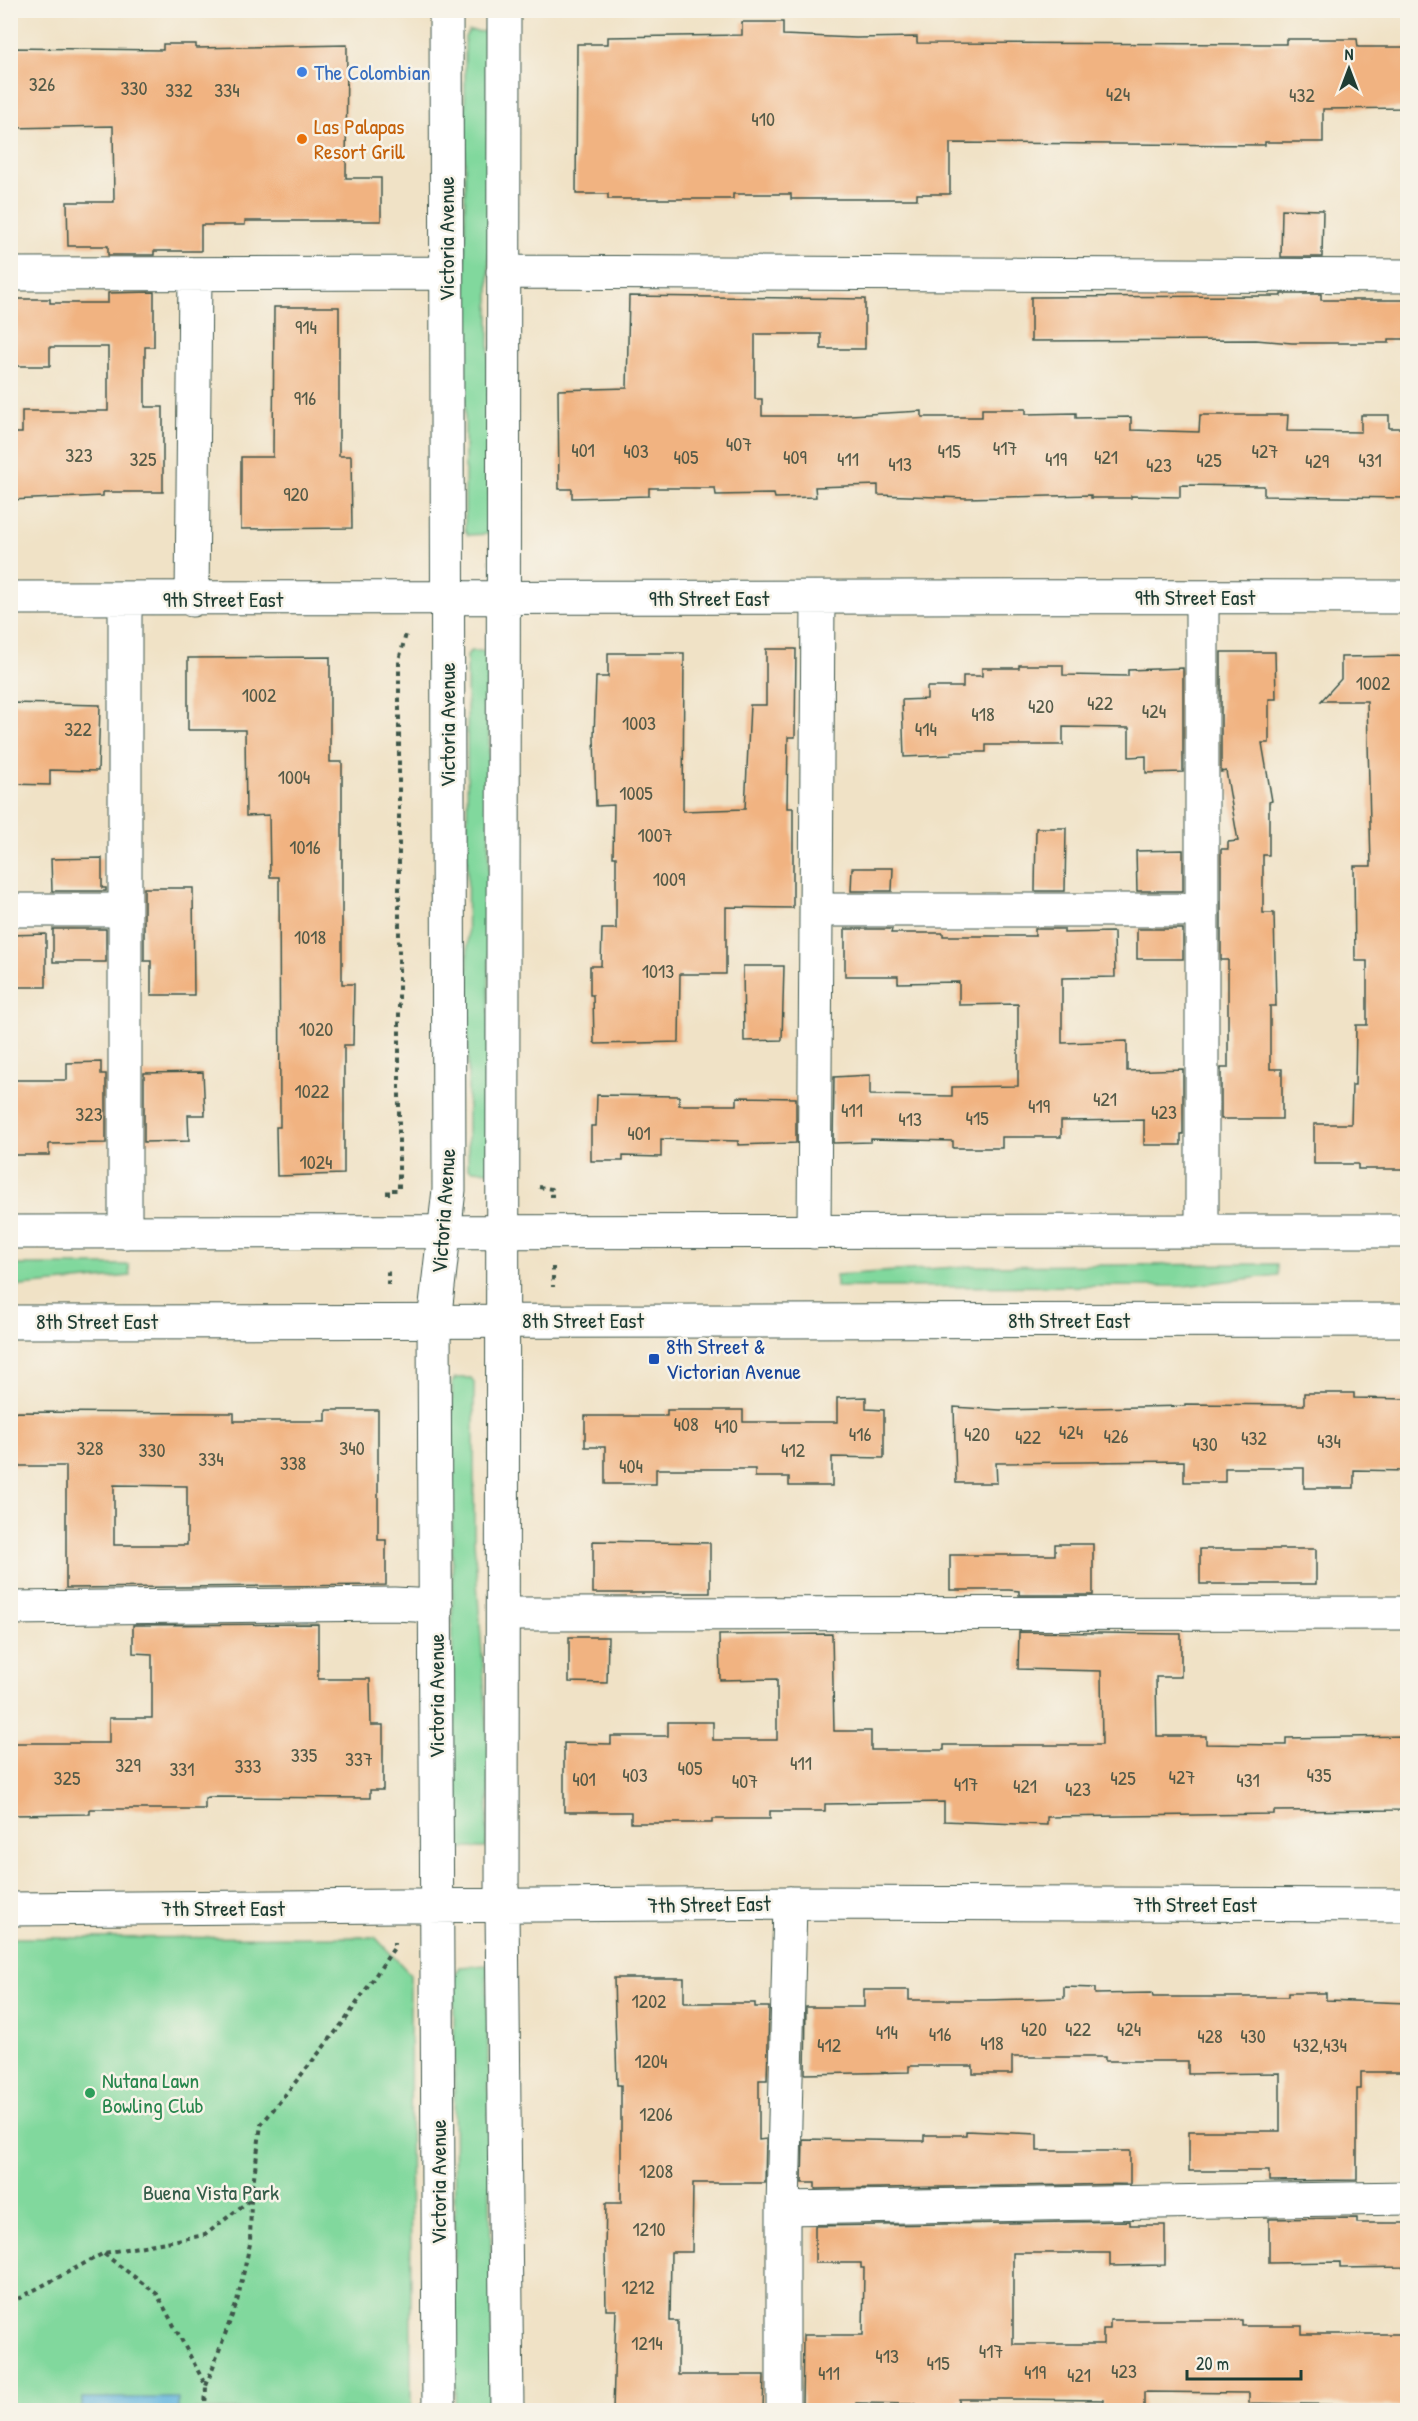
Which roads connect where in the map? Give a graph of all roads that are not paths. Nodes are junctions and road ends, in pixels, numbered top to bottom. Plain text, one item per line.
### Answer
1 (446, 10) edge
2 (504, 10) edge
3 (503, 272) junction
4 (446, 273) junction
5 (10, 274) edge
6 (195, 274) junction
7 (1407, 276) edge
8 (447, 597) junction
9 (504, 597) junction
10 (1202, 597) junction
11 (1407, 597) edge
12 (10, 598) edge
13 (125, 598) junction
14 (818, 598) junction
15 (192, 600) junction
16 (10, 910) edge
17 (123, 910) junction
18 (818, 910) junction
19 (1201, 910) junction
20 (1202, 1230) junction
21 (1407, 1231) edge
22 (10, 1232) edge
23 (125, 1232) junction
24 (443, 1232) junction
25 (504, 1232) junction
26 (814, 1232) junction
27 (504, 1320) junction
28 (1407, 1320) edge
29 (10, 1322) edge
30 (435, 1322) junction
31 (436, 1606) junction
32 (10, 1608) edge
33 (1407, 1612) edge
34 (503, 1614) junction
35 (790, 1903) junction
36 (1407, 1905) edge
37 (502, 1907) junction
38 (437, 1908) junction
39 (10, 1909) edge
40 (1407, 2198) edge
41 (783, 2208) junction
42 (439, 2410) edge
43 (507, 2410) edge
44 (783, 2410) edge

1 - 4 street, Victoria Avenue
2 - 3 street
3 - 7 street
3 - 9 street
4 - 6 street
4 - 8 street, Victoria Avenue
5 - 6 street
6 - 15 street
8 - 9 street, 9th Street East
8 - 15 street, 9th Street East
8 - 24 street, Victoria Avenue
9 - 14 street, 9th Street East
9 - 25 street
10 - 11 street, 9th Street East
10 - 14 street, 9th Street East
10 - 19 street
12 - 13 street, 9th Street East
13 - 15 street, 9th Street East
13 - 17 street
14 - 18 street
16 - 17 street
17 - 23 street
18 - 19 street
18 - 26 street
19 - 20 street
20 - 21 street
20 - 26 street
22 - 23 street
23 - 24 street
24 - 25 street
24 - 30 street, Victoria Avenue
25 - 26 street
25 - 27 street
27 - 28 street, 8th Street East
27 - 30 street, 8th Street East
27 - 34 street
29 - 30 street, 8th Street East
30 - 31 street, Victoria Avenue
31 - 32 street
31 - 38 street, Victoria Avenue
33 - 34 street
34 - 37 street
35 - 36 street, 7th Street East
35 - 37 street, 7th Street East
35 - 41 street
37 - 38 street, 7th Street East
37 - 43 street
38 - 39 street, 7th Street East
38 - 42 street, Victoria Avenue
40 - 41 street
41 - 44 street

